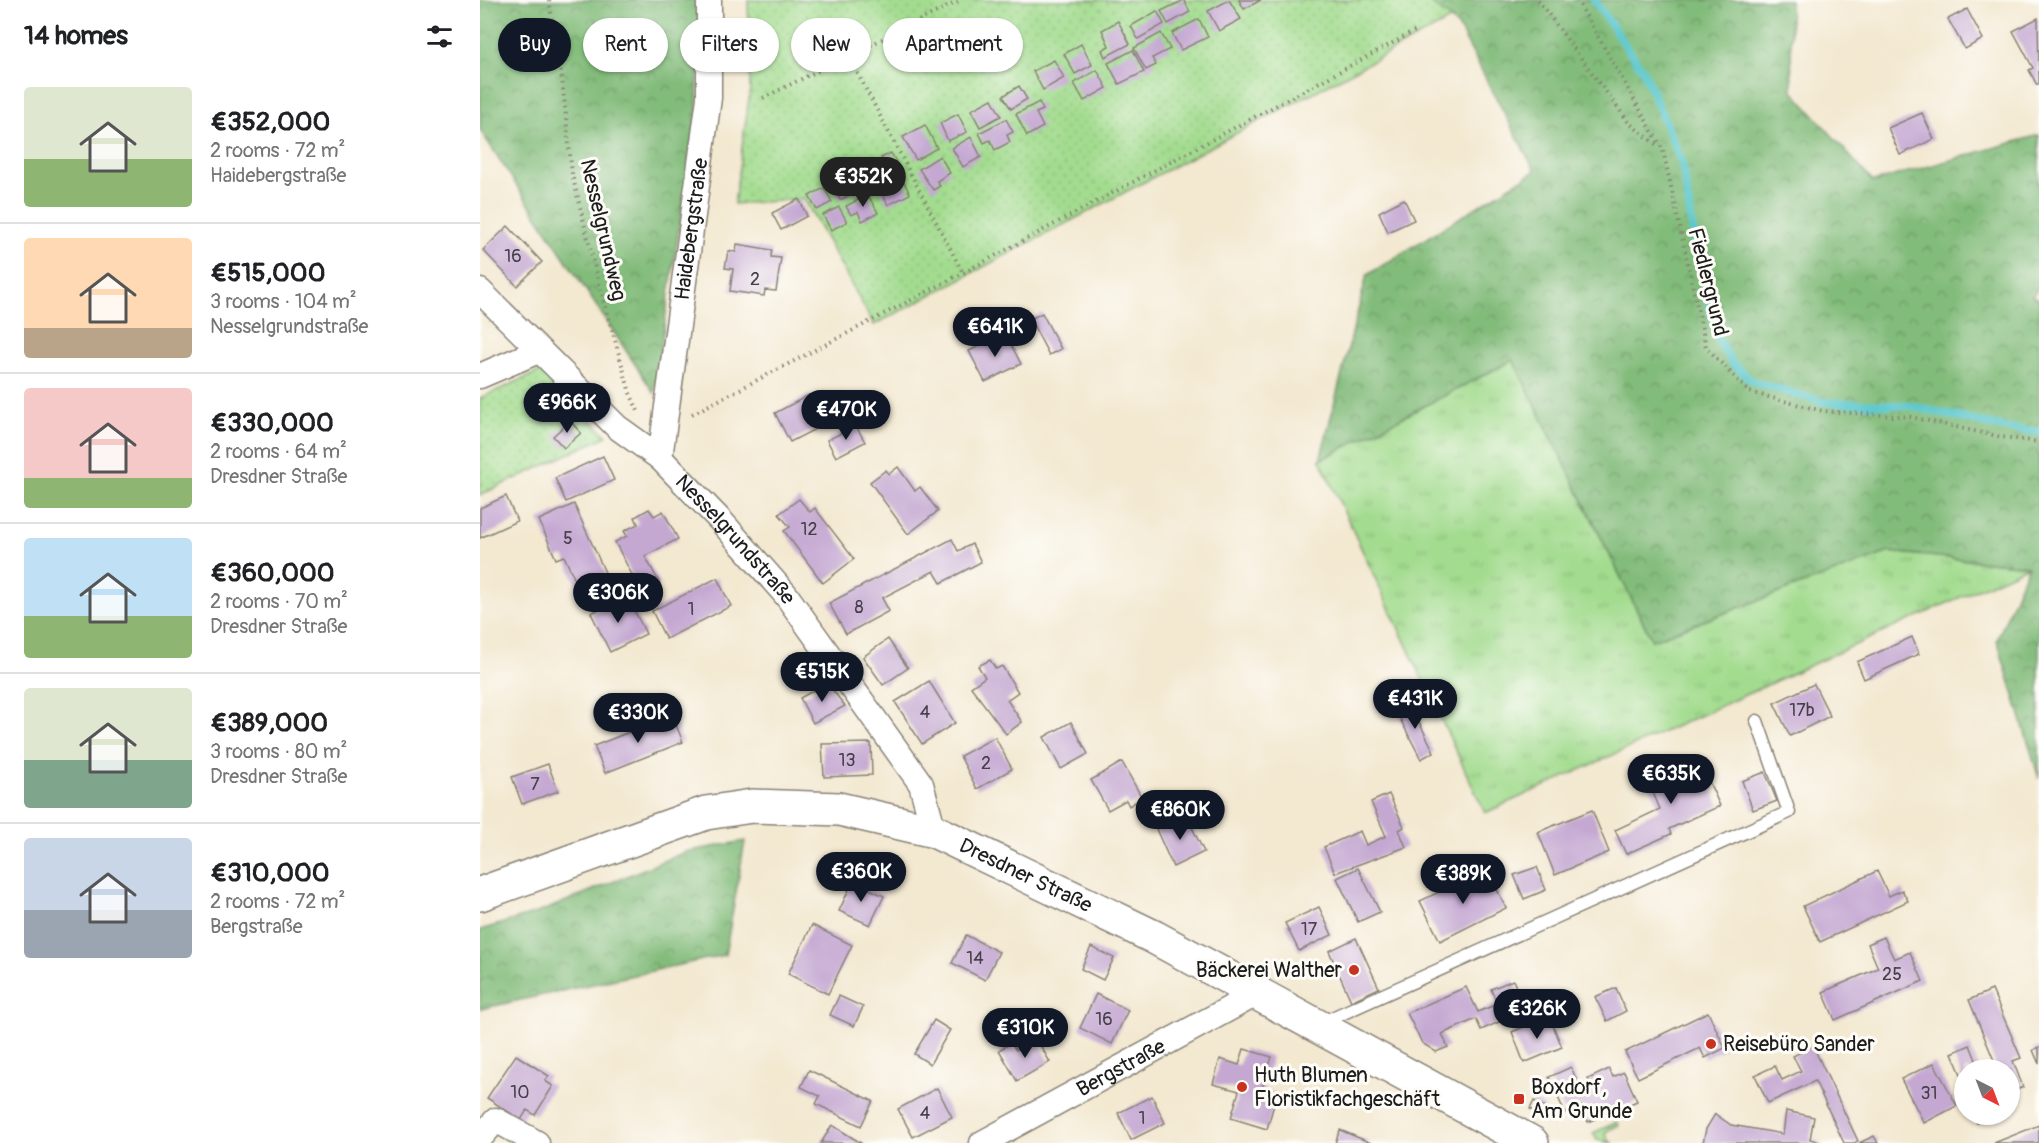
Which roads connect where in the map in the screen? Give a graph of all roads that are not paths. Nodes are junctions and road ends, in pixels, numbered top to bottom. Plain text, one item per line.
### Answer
1 (709, 0) edge
2 (480, 291) edge
3 (538, 351) junction
4 (480, 376) edge
5 (660, 458) junction
6 (1757, 720) dead end
7 (934, 831) junction
8 (480, 894) edge
9 (1258, 993) junction
10 (1317, 1025) junction
11 (480, 1138) edge
12 (537, 1143) edge
13 (982, 1143) edge
14 (1532, 1143) edge

1 - 5 street, Haidebergstraße
2 - 3 street, Nesselgrundstraße
3 - 4 street
3 - 5 street, Nesselgrundstraße
5 - 7 street, Nesselgrundstraße
6 - 10 lane
7 - 8 main road, Dresdner Straße
7 - 9 main road, Dresdner Straße
9 - 10 main road, Dresdner Straße
9 - 13 street, Bergstraße
10 - 14 main road, Dresdner Straße
11 - 12 street

